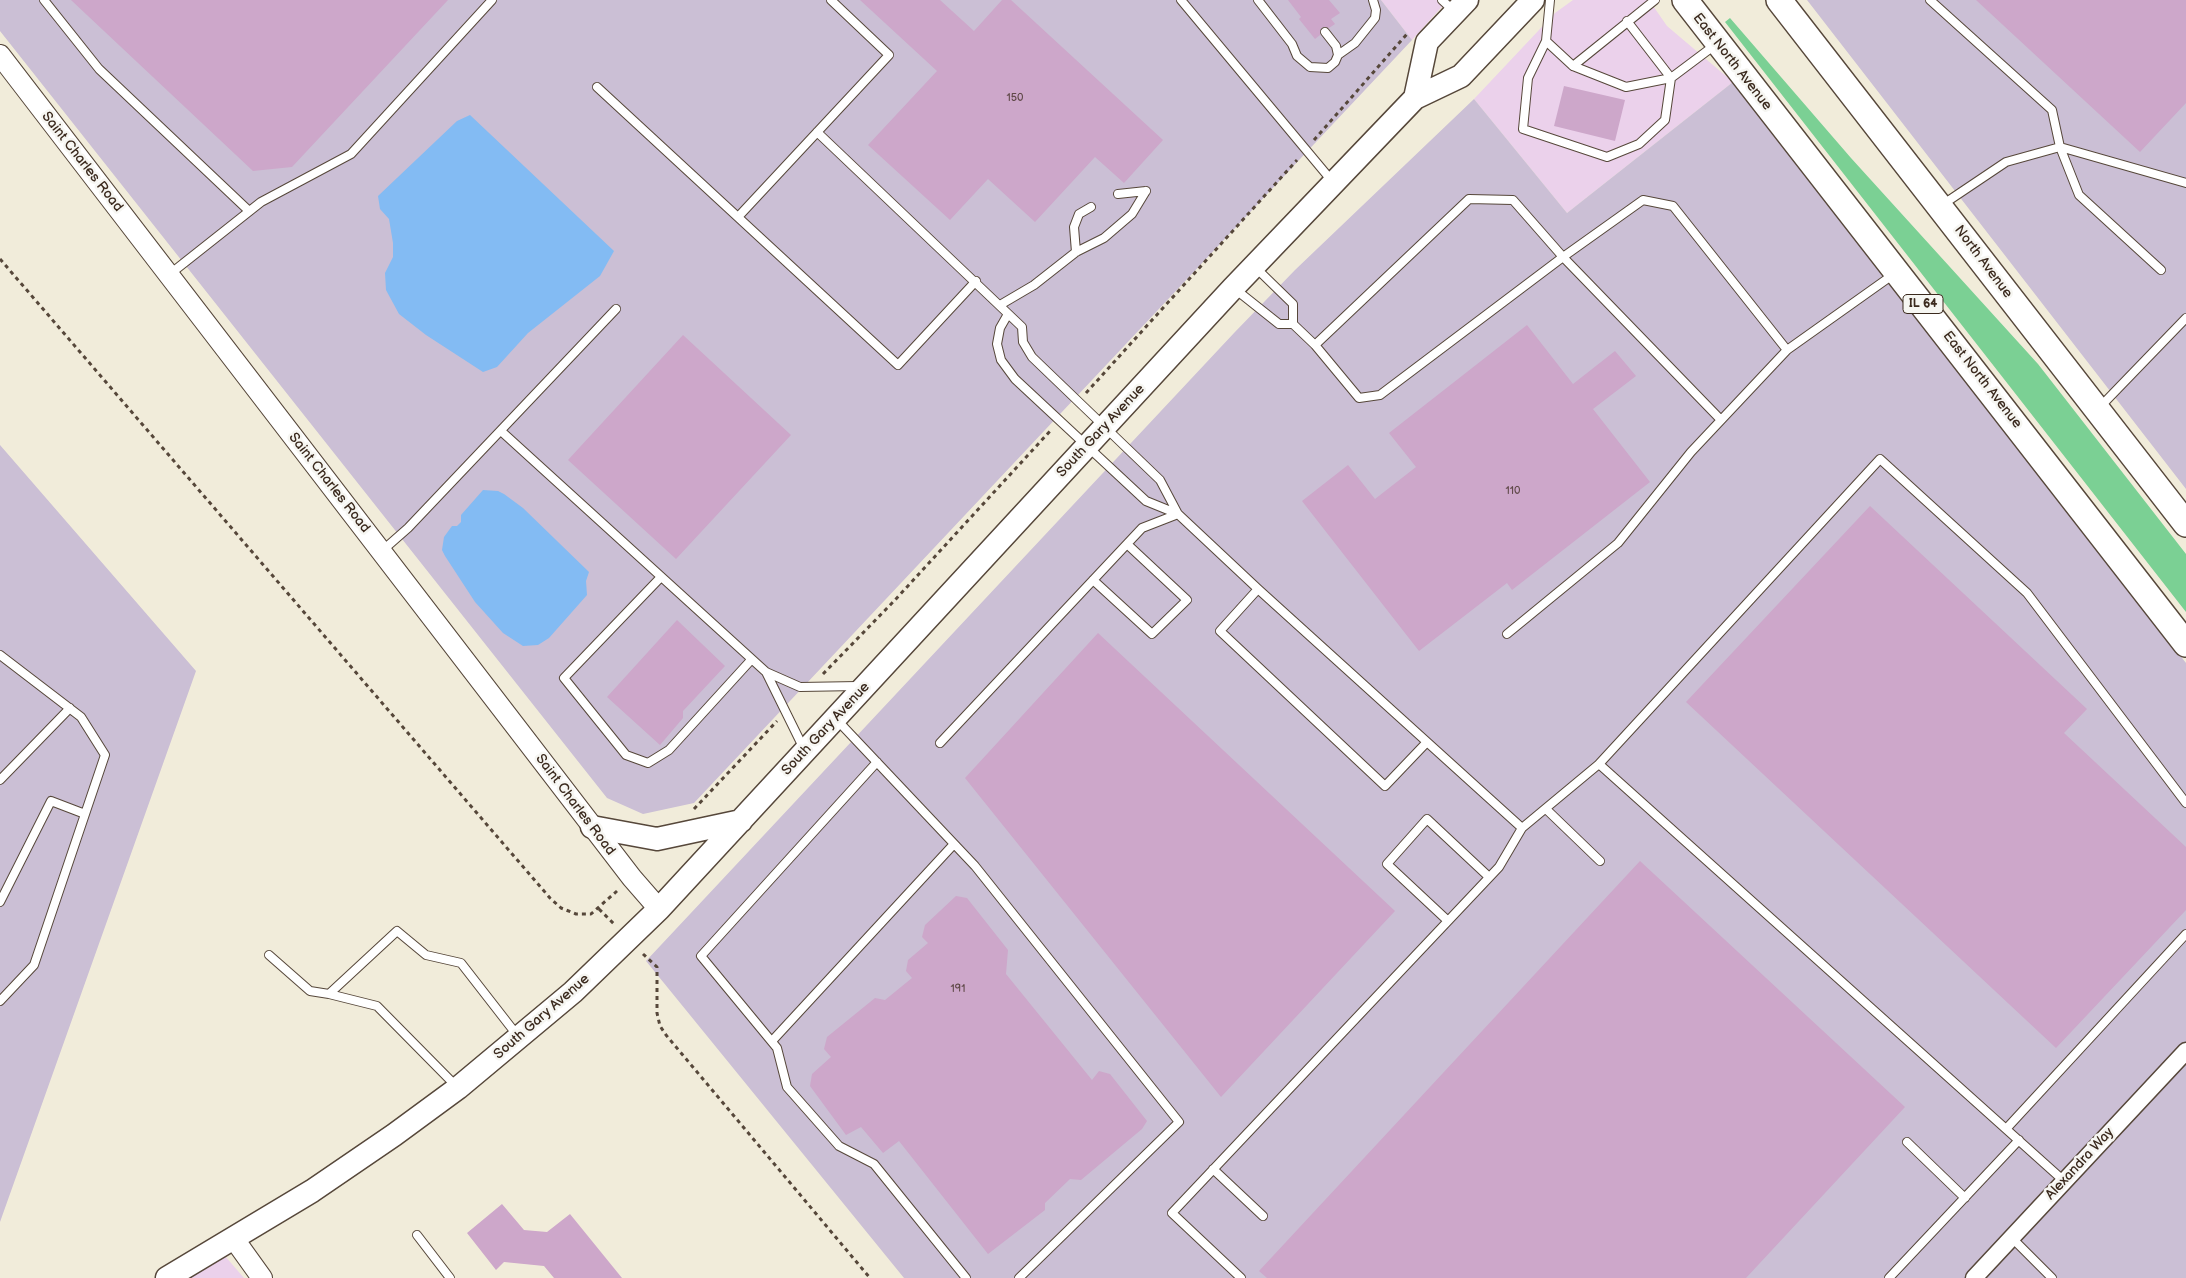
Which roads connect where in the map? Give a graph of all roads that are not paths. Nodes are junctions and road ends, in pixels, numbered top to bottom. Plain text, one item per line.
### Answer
1 (44, 0) edge
2 (492, 0) edge
3 (831, 0) edge
4 (1181, 0) edge
5 (1258, 0) edge
6 (1372, 0) edge
7 (1533, 0) edge
8 (1550, 0) edge
9 (1655, 0) edge
10 (1685, 0) edge
11 (1779, 0) edge
12 (1930, 0) edge
13 (1455, 4) edge
14 (1627, 21) junction
15 (1325, 32) dead end
16 (1546, 41) junction
17 (1717, 43) junction
18 (0, 55) edge
19 (1338, 56) junction
20 (1573, 66) junction
21 (1671, 78) junction
22 (597, 88) dead end
23 (1415, 98) junction
24 (817, 132) junction
25 (2060, 147) junction
26 (1333, 183) junction
27 (2186, 183) edge
28 (1118, 194) dead end
29 (1940, 206) junction
30 (1091, 207) dead end
31 (249, 211) junction
32 (738, 217) junction
33 (1076, 252) junction
34 (1564, 257) junction
35 (1253, 266) junction
36 (2161, 270) dead end
37 (1897, 272) junction
38 (169, 275) junction
39 (976, 281) junction
40 (1233, 288) junction
41 (1000, 306) junction
42 (616, 309) dead end
43 (1008, 314) junction
44 (2186, 318) edge
45 (1293, 324) junction
46 (1314, 345) junction
47 (1788, 350) junction
48 (2097, 410) junction
49 (1721, 420) junction
50 (1105, 428) junction
51 (501, 431) junction
52 (1087, 448) junction
53 (1178, 514) junction
54 (2186, 524) edge
55 (1127, 544) junction
56 (381, 551) junction
57 (662, 577) junction
58 (1093, 580) junction
59 (1258, 589) junction
60 (1507, 634) dead end
61 (2186, 644) edge
62 (0, 655) edge
63 (752, 660) junction
64 (766, 672) junction
65 (865, 686) junction
66 (70, 708) junction
67 (836, 718) junction
68 (1427, 742) junction
69 (940, 744) dead end
70 (805, 751) junction
71 (877, 762) junction
72 (1599, 764) junction
73 (0, 780) edge
74 (2186, 803) edge
75 (1546, 809) junction
76 (85, 814) junction
77 (741, 821) junction
78 (592, 827) junction
79 (1522, 828) junction
80 (954, 844) junction
81 (1600, 861) dead end
82 (1489, 877) junction
83 (1, 899) edge
84 (659, 910) junction
85 (1448, 921) junction
86 (2186, 934) edge
87 (269, 955) dead end
88 (330, 994) junction
89 (0, 1001) edge
90 (520, 1038) junction
91 (772, 1041) junction
92 (2186, 1051) edge
93 (458, 1088) junction
94 (2006, 1129) junction
95 (2019, 1140) junction
96 (1907, 1142) dead end
97 (1213, 1169) junction
98 (2064, 1181) junction
99 (1965, 1198) junction
100 (1263, 1216) dead end
101 (416, 1236) dead end
102 (2012, 1238) junction
103 (234, 1239) junction
104 (167, 1278) edge
105 (262, 1278) edge
106 (450, 1278) edge
107 (966, 1278) edge
108 (1019, 1278) edge
109 (1241, 1278) edge
110 (1888, 1278) edge
111 (1974, 1278) edge
112 (2052, 1278) edge

1 - 31 lane
2 - 31 lane
3 - 24 lane
4 - 26 lane
5 - 19 lane
6 - 19 lane
7 - 23 main road, South Gary Avenue
8 - 16 lane
9 - 14 lane
10 - 17 main road, East North Avenue / IL 64
11 - 29 main road, North Avenue
12 - 25 lane
13 - 23 main road
14 - 20 lane
14 - 21 lane
15 - 19 lane
16 - 20 lane
16 - 21 lane
17 - 21 lane
17 - 37 main road, East North Avenue / IL 64
18 - 38 street, Saint Charles Road
20 - 21 lane
22 - 32 lane
23 - 26 main road, South Gary Avenue
24 - 32 lane
24 - 39 lane
25 - 27 lane
25 - 29 lane
25 - 36 lane
26 - 35 main road, South Gary Avenue
28 - 33 lane
29 - 48 main road, North Avenue
30 - 33 lane
31 - 38 lane
32 - 39 lane
33 - 41 lane
34 - 46 lane
34 - 46 lane
34 - 47 lane
34 - 49 lane
35 - 40 main road, South Gary Avenue
35 - 45 lane
37 - 47 lane
37 - 61 main road, East North Avenue / IL 64
38 - 56 street, Saint Charles Road
39 - 41 lane
40 - 45 lane
40 - 50 main road, South Gary Avenue
41 - 43 lane
42 - 51 lane
43 - 50 lane
43 - 52 lane
44 - 48 lane
45 - 46 lane
47 - 49 lane
48 - 54 main road, North Avenue
49 - 60 lane
50 - 52 main road, South Gary Avenue
50 - 53 lane
51 - 56 lane
51 - 57 lane
52 - 53 lane
52 - 65 main road, South Gary Avenue
53 - 55 lane
53 - 59 lane
55 - 58 lane
55 - 58 lane
56 - 78 street, Saint Charles Road
57 - 63 lane
57 - 63 lane
58 - 69 lane
59 - 68 lane
59 - 68 lane
62 - 66 lane
63 - 64 lane
64 - 65 lane
64 - 70 lane
65 - 67 main road, South Gary Avenue
66 - 73 lane
66 - 76 lane
67 - 70 main road, South Gary Avenue
67 - 71 lane
68 - 79 lane
70 - 77 main road, South Gary Avenue
71 - 80 lane
71 - 91 lane
72 - 74 lane
72 - 75 lane
72 - 94 lane
75 - 79 lane
75 - 81 lane
76 - 83 lane
76 - 89 lane
77 - 78 main road
77 - 84 main road, South Gary Avenue
78 - 84 street, Saint Charles Road
79 - 82 lane
80 - 91 lane
80 - 108 lane
82 - 85 lane
82 - 85 lane
84 - 90 main road, South Gary Avenue
85 - 97 lane
86 - 94 lane
87 - 88 lane
88 - 90 lane
88 - 93 lane
90 - 93 main road, South Gary Avenue
91 - 107 lane
92 - 98 street, Alexandra Way
93 - 103 main road, South Gary Avenue
94 - 95 lane
95 - 98 lane
95 - 99 lane
96 - 99 lane
97 - 100 lane
97 - 109 lane
98 - 102 street, Alexandra Way
99 - 110 lane
101 - 106 lane
102 - 111 street, Alexandra Way
102 - 112 lane
103 - 104 main road, South Gary Avenue
103 - 105 street

